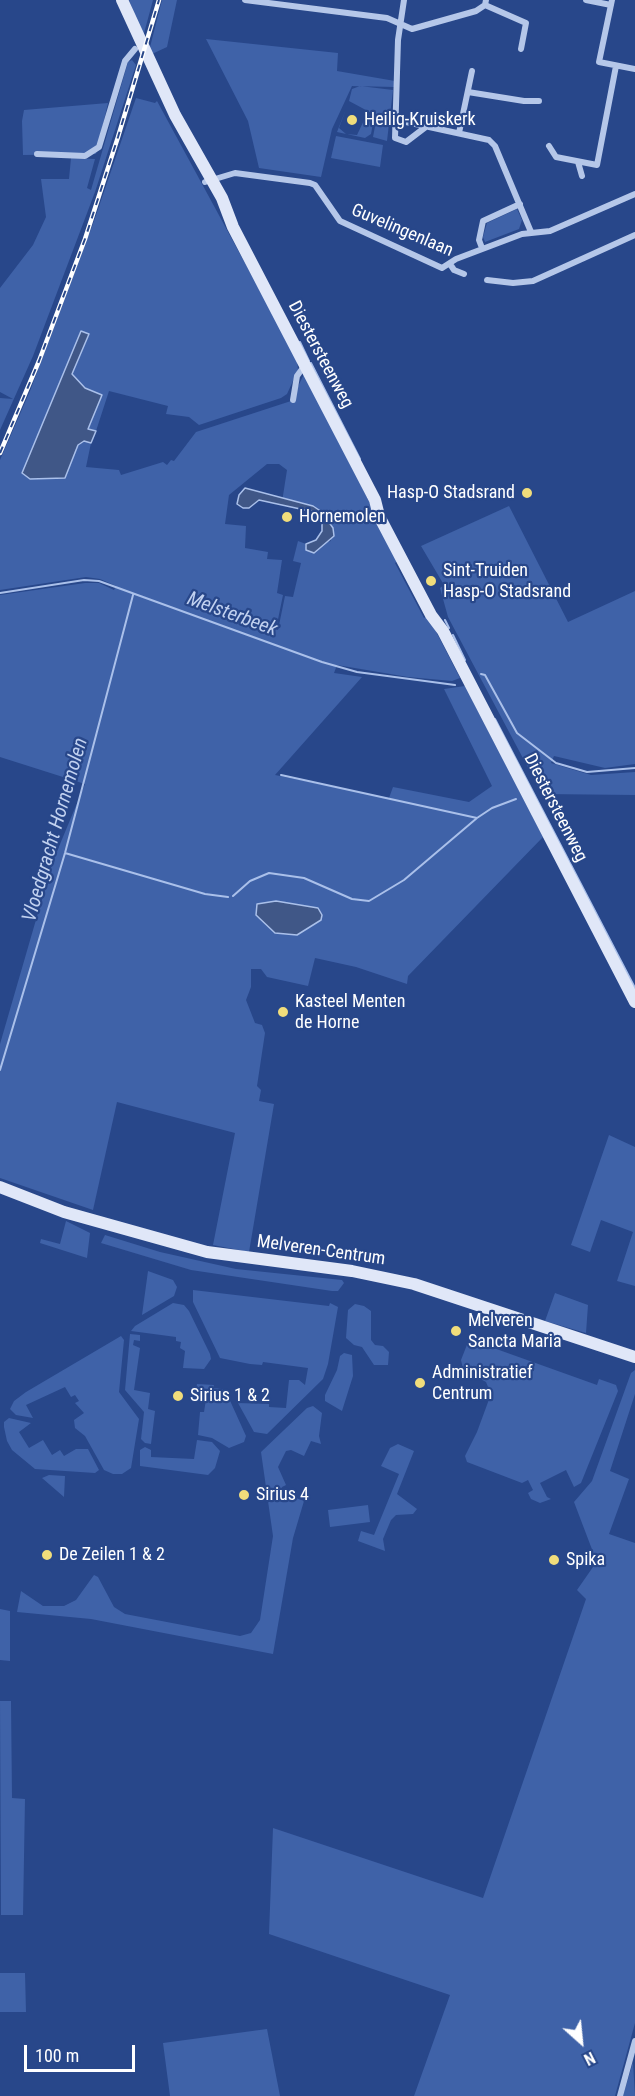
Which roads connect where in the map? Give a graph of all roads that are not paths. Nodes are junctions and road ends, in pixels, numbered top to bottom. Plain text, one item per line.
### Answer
1 (115, 0) edge
2 (122, 0) edge
3 (245, 0) edge
4 (404, 0) edge
5 (586, 0) edge
6 (611, 2) edge
7 (486, 3) edge
8 (400, 24) junction
9 (521, 49) dead end
10 (134, 50) junction
11 (616, 66) junction
12 (635, 69) edge
13 (472, 71) dead end
14 (468, 92) junction
15 (539, 101) dead end
16 (397, 120) junction
17 (427, 126) junction
18 (459, 133) junction
19 (549, 146) dead end
20 (37, 154) dead end
21 (578, 162) junction
22 (582, 176) dead end
23 (208, 181) junction
24 (635, 194) edge
25 (520, 204) junction
26 (531, 232) junction
27 (635, 235) edge
28 (482, 248) junction
29 (450, 264) junction
30 (464, 274) dead end
31 (487, 280) dead end
32 (305, 365) junction
33 (293, 400) dead end
34 (635, 1002) edge
35 (0, 1187) edge
36 (635, 1357) edge
37 (635, 2041) edge
38 (620, 2096) edge

1 - 10 main road, Diestersteenweg
2 - 23 main road, Diestersteenweg
3 - 8 street
4 - 8 street
5 - 6 street
6 - 11 street
7 - 8 street
7 - 9 street
8 - 16 street
10 - 20 street
10 - 23 main road, Diestersteenweg
11 - 12 street
11 - 21 street
13 - 14 street
14 - 15 street
14 - 18 street
16 - 17 street
16 - 17 street
17 - 18 street
18 - 25 street
19 - 21 street
21 - 22 street
23 - 29 street, Guvelingenlaan
23 - 32 main road, Diestersteenweg
24 - 26 street
25 - 26 street
25 - 28 street
26 - 28 street
27 - 31 street
28 - 29 street
29 - 30 street, Guvelingenlaan
32 - 33 street
32 - 34 main road, Diestersteenweg
35 - 36 main road, Melveren-Centrum
37 - 38 street

